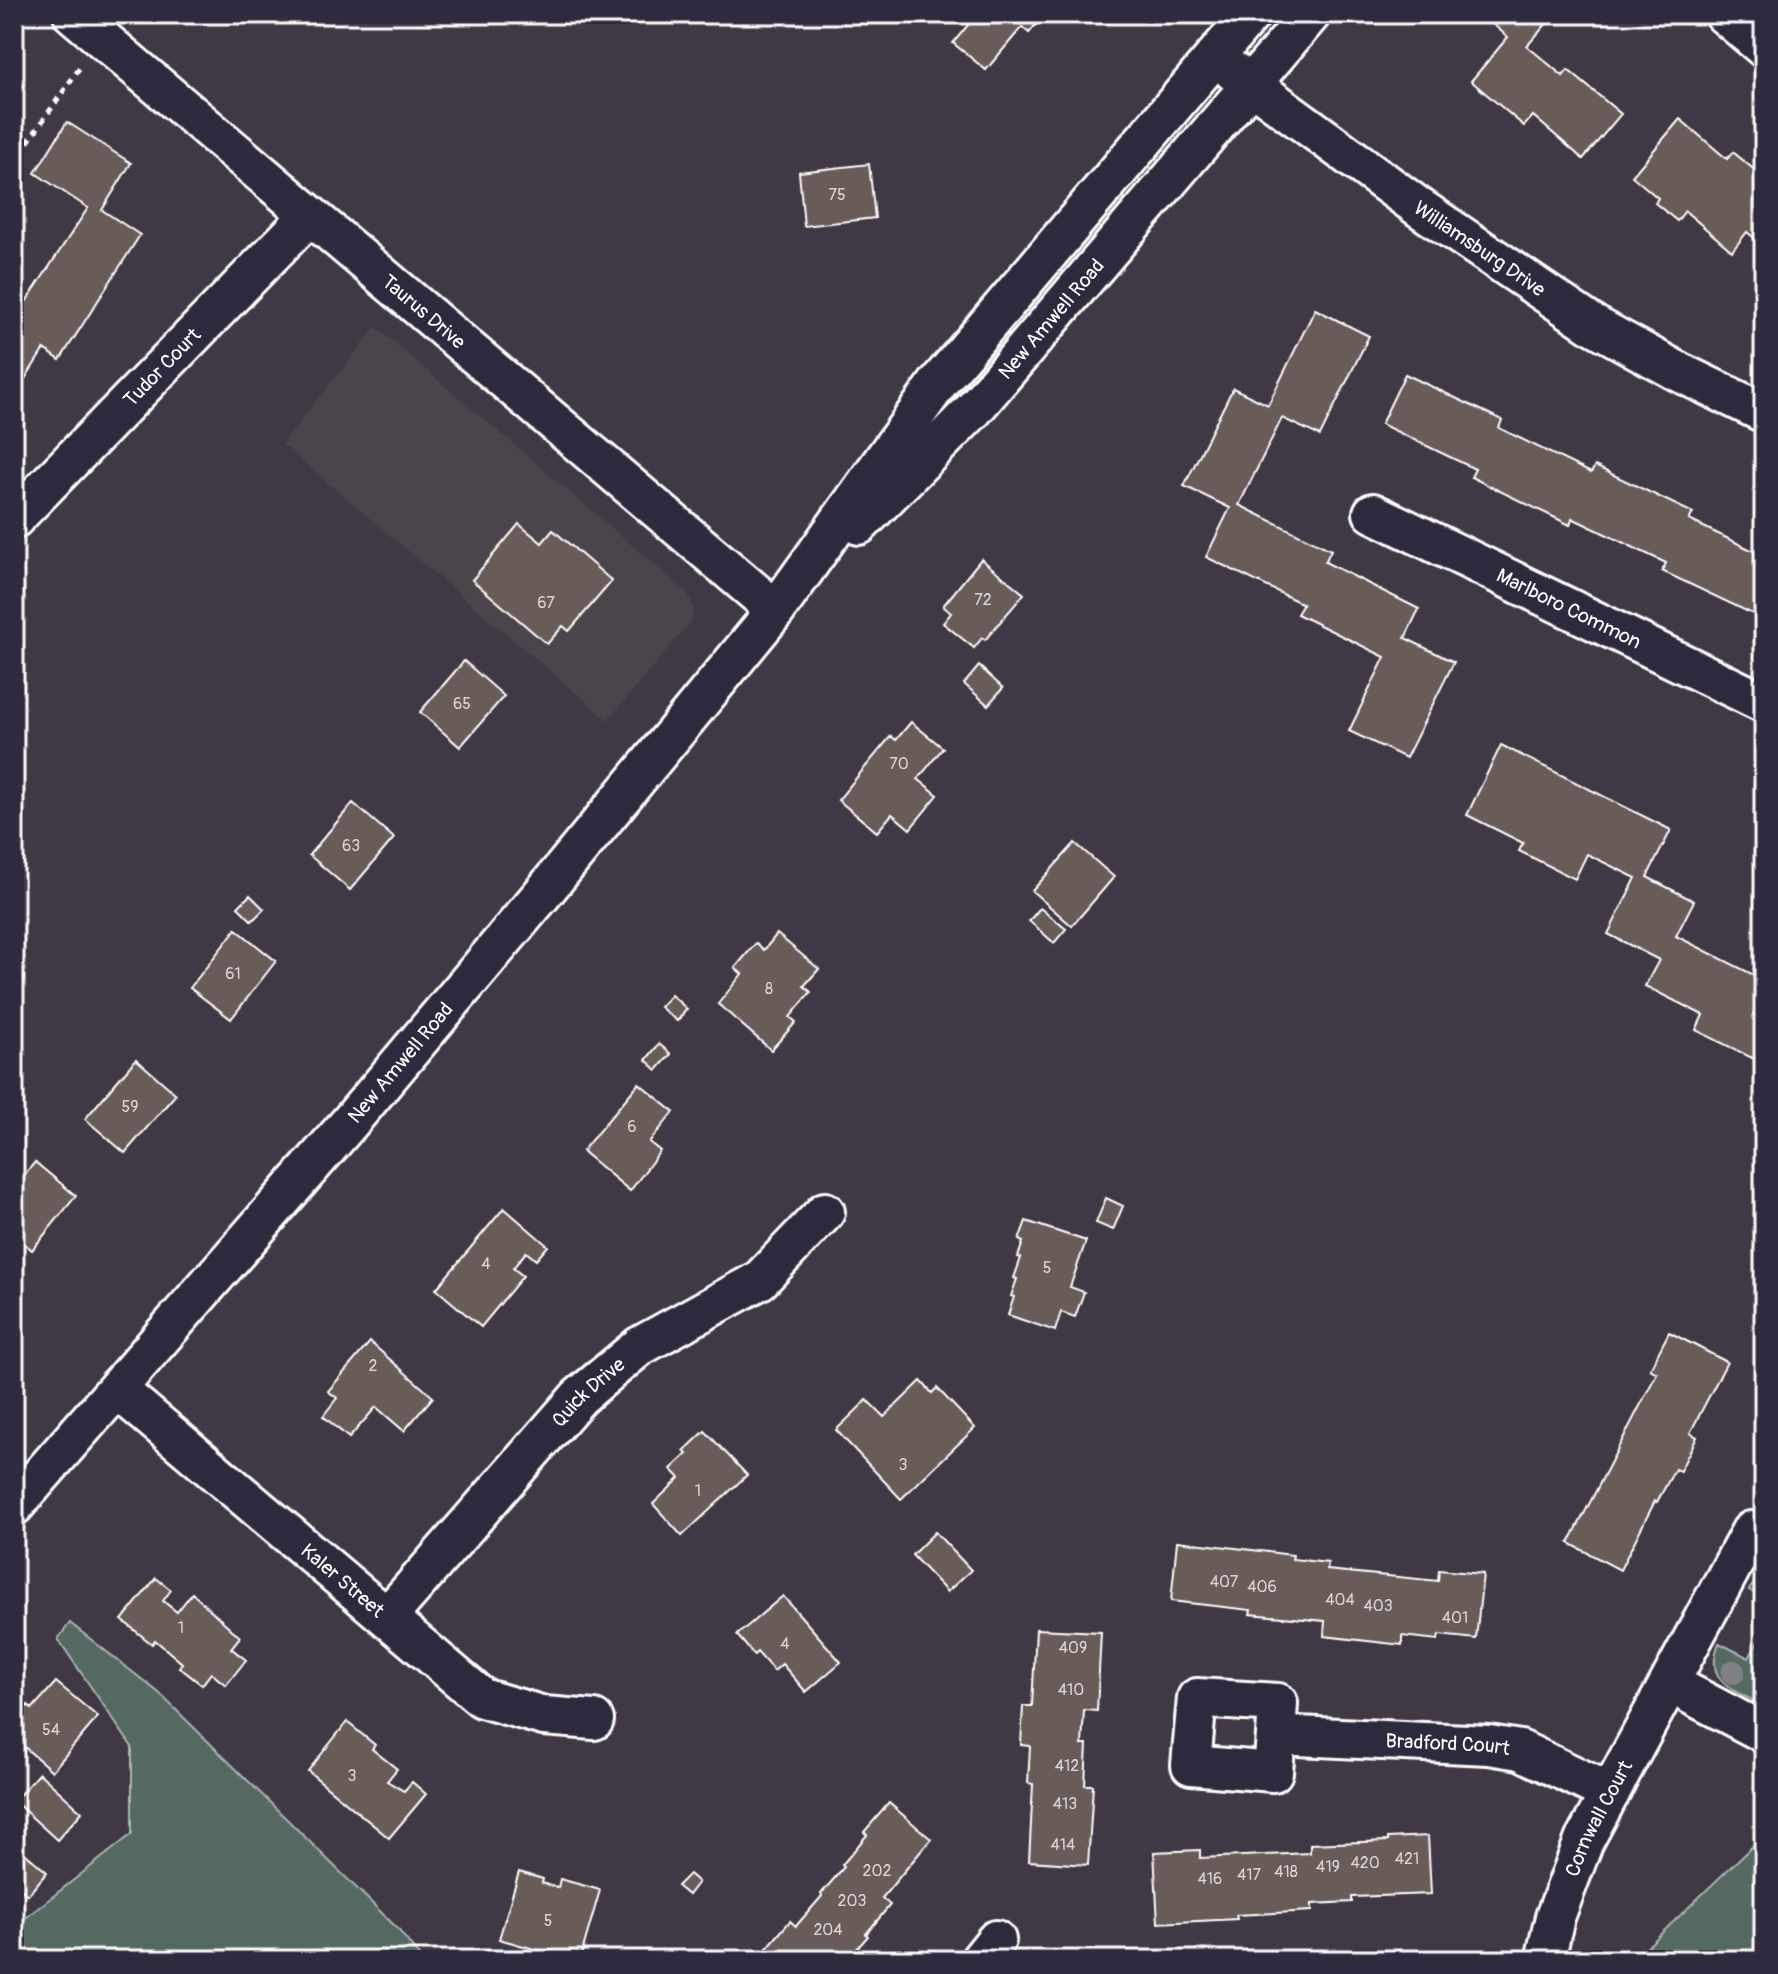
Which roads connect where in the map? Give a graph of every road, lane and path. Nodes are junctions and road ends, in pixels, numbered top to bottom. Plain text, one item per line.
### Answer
1 (73, 14) edge
2 (1251, 14) edge
3 (1311, 14) edge
4 (1724, 14) edge
5 (1764, 48) edge
6 (1215, 57) junction
7 (81, 65) dead end
8 (1251, 85) junction
9 (14, 162) edge
10 (309, 216) junction
11 (1764, 413) edge
12 (1373, 513) dead end
13 (14, 519) edge
14 (776, 610) junction
15 (1764, 703) edge
16 (825, 1212) dead end
17 (117, 1389) junction
18 (14, 1506) edge
19 (1764, 1538) edge
20 (387, 1617) junction
21 (1671, 1684) junction
22 (594, 1720) dead end
23 (1764, 1733) edge
24 (1276, 1735) dead end
25 (1610, 1793) junction
26 (1545, 1960) edge

1 - 10 street, Taurus Drive
2 - 6 street, New Amwell Road
3 - 8 street, New Amwell Road
4 - 5 street
6 - 8 street, Williamsburg Drive
6 - 14 street, New Amwell Road
7 - 9 path
8 - 11 street, Williamsburg Drive
8 - 14 street, New Amwell Road
10 - 13 street, Tudor Court
10 - 14 street, Taurus Drive
12 - 15 street, Marlboro Common
14 - 17 street, New Amwell Road
16 - 20 street, Quick Drive
17 - 18 street, New Amwell Road
17 - 20 street, Kaler Street
19 - 21 street, Cornwall Court
20 - 22 street, Kaler Street
21 - 23 street
21 - 25 street, Cornwall Court
24 - 25 street, Bradford Court
25 - 26 street, Cornwall Court

